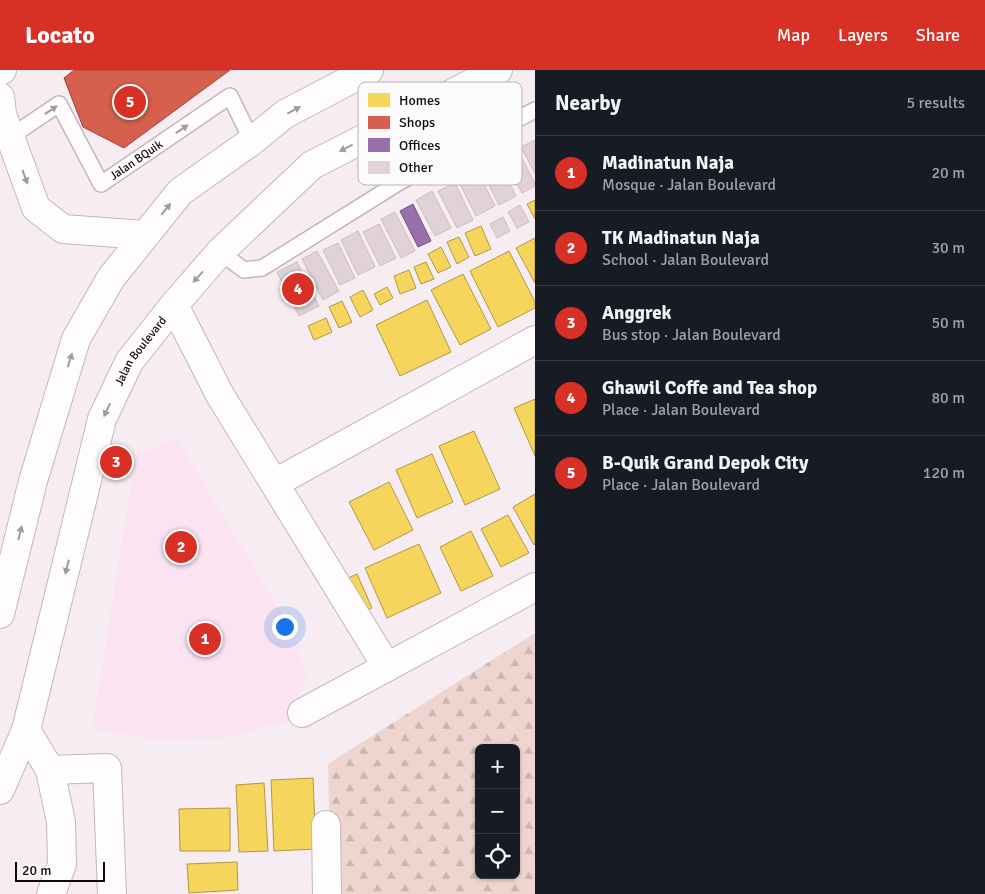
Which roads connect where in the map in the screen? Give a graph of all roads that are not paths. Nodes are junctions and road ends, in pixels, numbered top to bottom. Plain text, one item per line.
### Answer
1 (370, 70) edge
2 (498, 70) edge
3 (475, 82) edge
4 (0, 97) edge
5 (535, 110) edge
6 (522, 117) edge
7 (10, 137) junction
8 (252, 141) junction
9 (358, 142) edge
10 (395, 185) edge
11 (145, 235) junction
12 (220, 252) junction
13 (174, 305) junction
14 (535, 340) edge
15 (275, 483) junction
16 (535, 587) edge
17 (0, 614) edge
18 (387, 667) junction
19 (302, 713) dead end
20 (26, 730) junction
21 (50, 770) junction
22 (0, 790) edge
23 (326, 825) dead end
24 (51, 894) edge
25 (112, 894) edge
26 (326, 894) edge

8 -> 1 street
2 -> 3 street, Jalan Boulevard
4 - 7 street
5 - 6 lane
7 -> 8 lane, Jalan BQuik
7 -> 11 street
11 -> 8 street
9 -> 12 street, Jalan Boulevard
10 - 12 lane
17 -> 11 street
12 -> 13 street, Jalan Boulevard
13 - 15 street
13 -> 20 street, Jalan Boulevard
14 - 15 street
15 - 18 street
16 - 18 street
18 - 19 street
20 - 21 street
20 - 22 street, Jalan Boulevard
21 - 24 street
21 - 25 street
23 - 26 street

